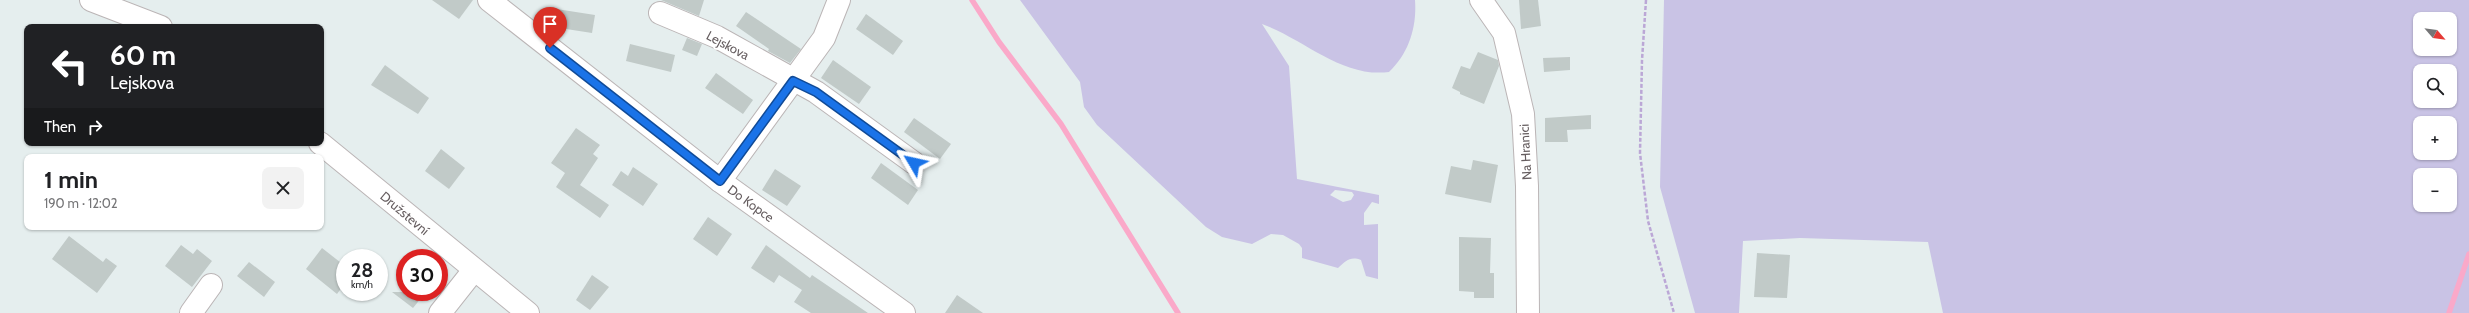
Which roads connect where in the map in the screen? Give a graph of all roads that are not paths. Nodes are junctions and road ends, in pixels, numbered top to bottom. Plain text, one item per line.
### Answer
1 (91, 0) edge
2 (489, 0) edge
3 (839, 0) edge
4 (1481, 0) edge
5 (660, 13) dead end
6 (153, 24) edge
7 (793, 81) junction
8 (324, 146) edge
9 (914, 163) dead end
10 (720, 181) junction
11 (474, 270) junction
12 (211, 285) dead end
13 (191, 313) edge
14 (440, 313) edge
15 (528, 313) edge
16 (904, 313) edge
17 (1528, 313) edge

1 - 6 street
2 - 10 street, Do Kopce
3 - 7 street
4 - 17 street, Na Hranici
5 - 7 street, Lejskova
7 - 9 street, Lejskova
7 - 10 street
8 - 11 street, Družstevní
10 - 16 street, Do Kopce
11 - 14 street
11 - 15 street, Družstevní
12 - 13 street

